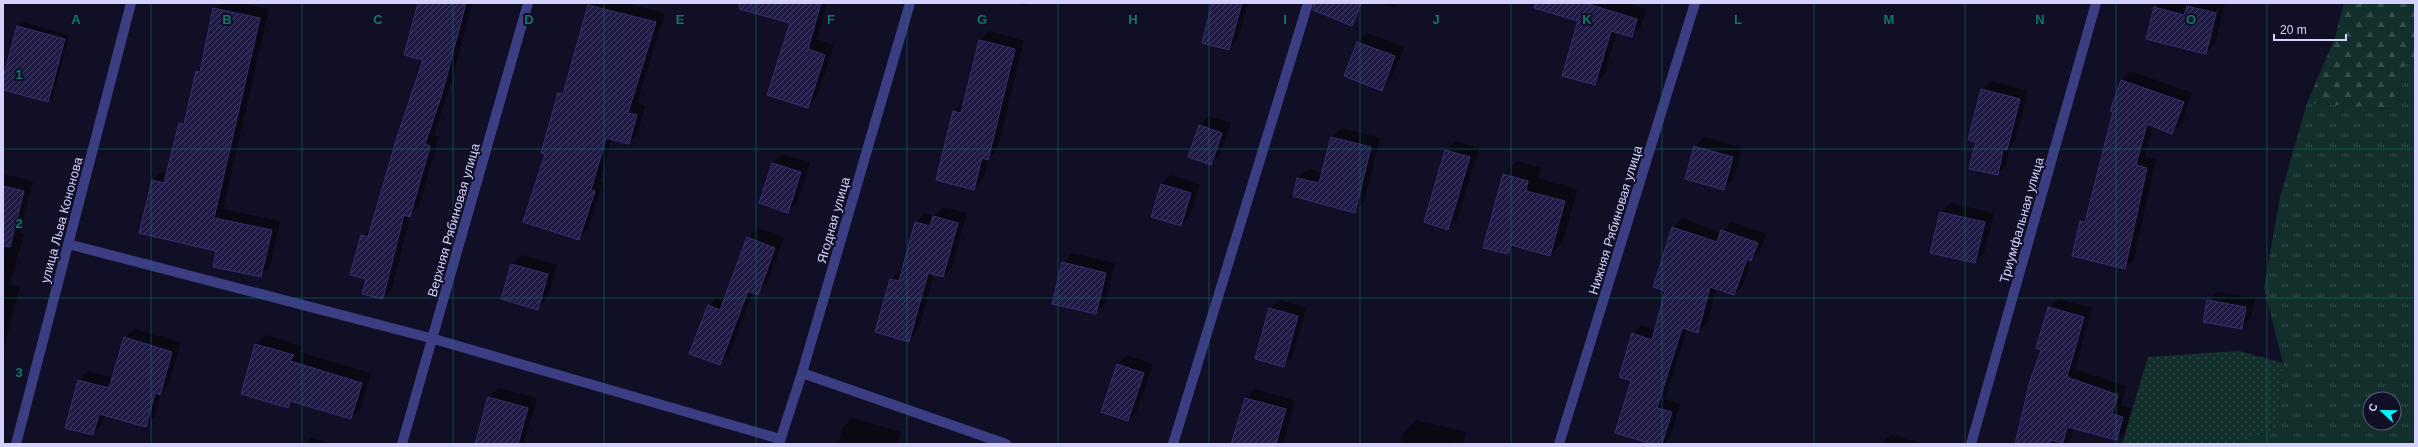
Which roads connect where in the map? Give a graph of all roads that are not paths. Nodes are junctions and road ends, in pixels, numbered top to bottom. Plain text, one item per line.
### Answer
1 (131, 3) edge
2 (528, 3) edge
3 (910, 3) edge
4 (1308, 3) edge
5 (1695, 3) edge
6 (2096, 3) edge
7 (68, 244) junction
8 (434, 339) junction
9 (802, 373) junction
10 (780, 442) edge
11 (16, 444) edge
12 (402, 444) edge
13 (1006, 444) edge
14 (1173, 444) edge
15 (1559, 444) edge
16 (1971, 444) edge

1 - 7 street, улица Льва Кононова
2 - 8 street, Верхняя Рябиновая улица
3 - 9 street, Ягодная улица
4 - 14 street
5 - 15 street, Нижняя Рябиновая улица
6 - 16 street, Триумфальная улица
7 - 8 street
7 - 11 street, улица Льва Кононова
8 - 10 street
8 - 12 street, Верхняя Рябиновая улица
9 - 10 street, Ягодная улица
9 - 13 street

